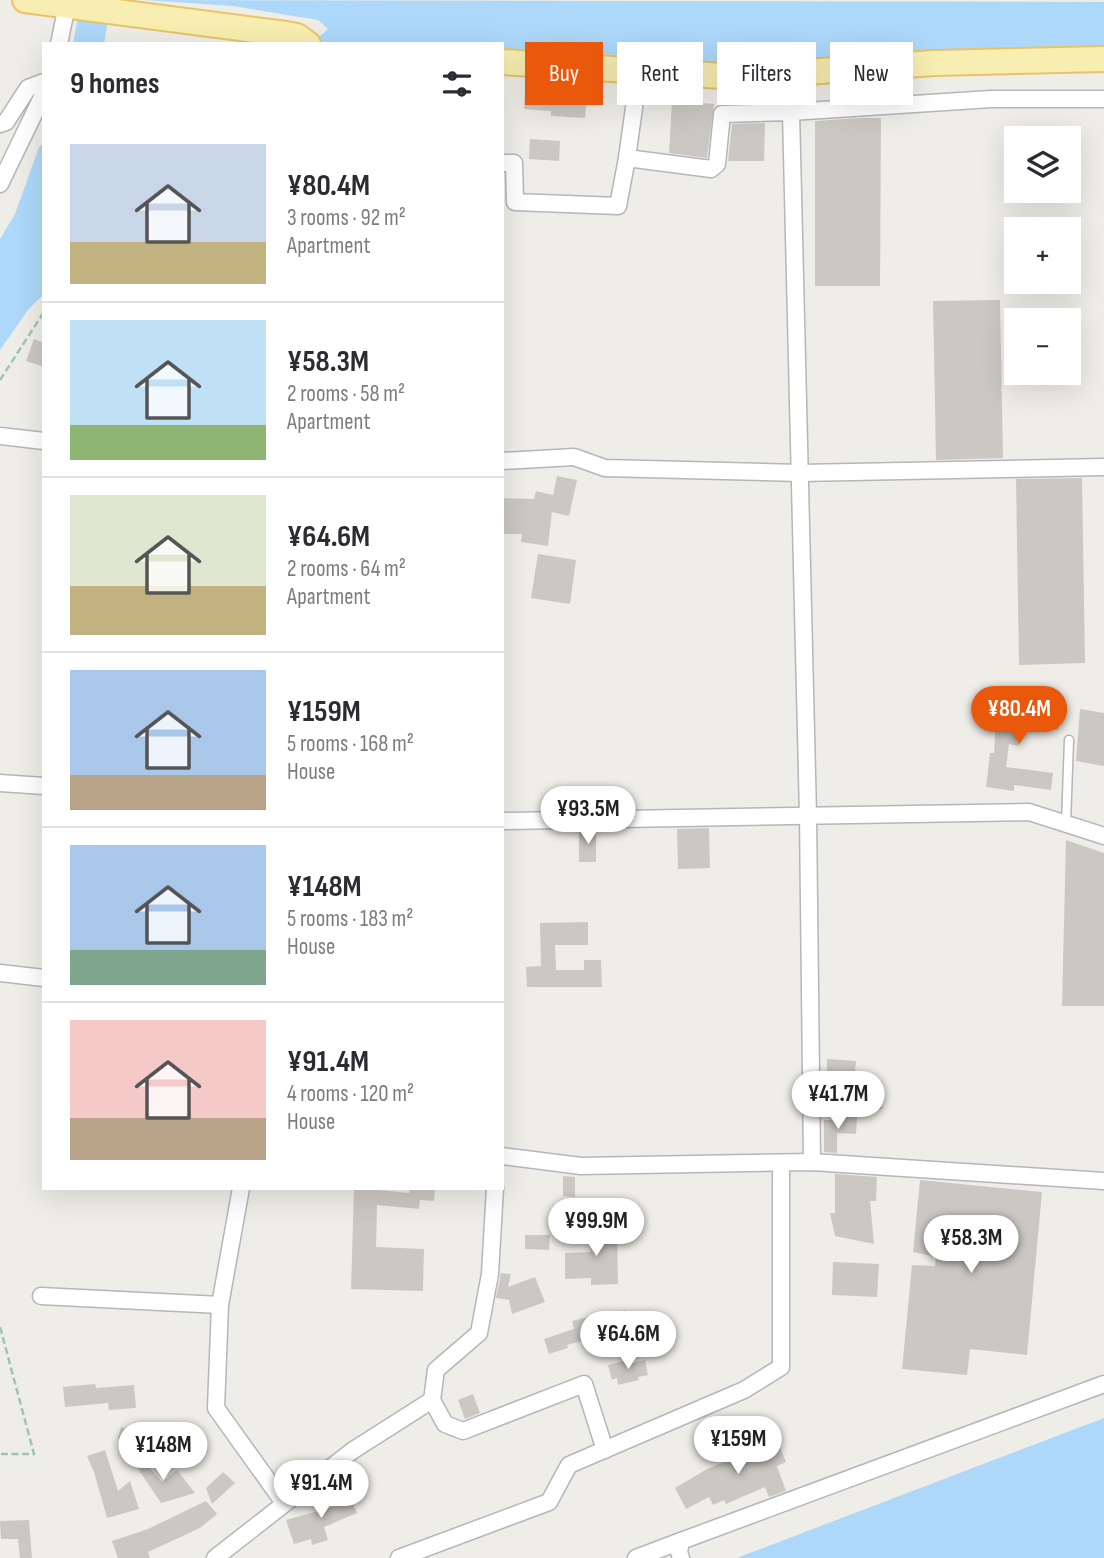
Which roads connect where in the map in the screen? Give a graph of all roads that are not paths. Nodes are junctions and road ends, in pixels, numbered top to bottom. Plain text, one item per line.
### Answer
1 (25, 0) edge
2 (70, 4) edge
3 (60, 42) edge
4 (305, 42) edge
5 (1104, 59) edge
6 (504, 62) edge
7 (617, 70) edge
8 (703, 75) edge
9 (42, 83) edge
10 (42, 97) edge
11 (1104, 99) edge
12 (634, 105) edge
13 (791, 112) junction
14 (0, 124) edge
15 (627, 158) junction
16 (504, 163) edge
17 (0, 184) edge
18 (0, 436) edge
19 (42, 441) edge
20 (504, 461) edge
21 (1104, 467) edge
22 (800, 473) junction
23 (1069, 740) dead end
24 (0, 783) edge
25 (42, 786) edge
26 (808, 816) junction
27 (504, 821) edge
28 (1066, 824) junction
29 (1104, 836) edge
30 (0, 973) edge
31 (42, 978) edge
32 (504, 1156) edge
33 (812, 1163) junction
34 (780, 1164) junction
35 (1104, 1181) edge
36 (241, 1190) edge
37 (495, 1190) edge
38 (41, 1296) dead end
39 (220, 1305) junction
40 (1104, 1384) edge
41 (432, 1400) junction
42 (605, 1450) junction
43 (284, 1503) junction
44 (680, 1550) edge
45 (215, 1558) edge
46 (400, 1558) edge
47 (636, 1558) edge

1 - 2 main road
2 - 3 street
2 - 4 main road
5 - 8 main road
6 - 7 main road
9 - 14 street
10 - 17 street
11 - 13 street
12 - 15 street
13 - 15 street
13 - 22 street
15 - 16 street
18 - 19 street
20 - 22 street
21 - 22 street
22 - 26 street
23 - 28 lane
24 - 25 street
26 - 27 street
26 - 28 street
26 - 33 street
28 - 29 street
30 - 31 street
32 - 34 street
33 - 34 street
33 - 35 street
34 - 42 street
36 - 39 street
37 - 41 street
38 - 39 street
39 - 43 street
40 - 44 street
41 - 42 street
41 - 43 street
42 - 46 street
43 - 45 street
44 - 47 street

